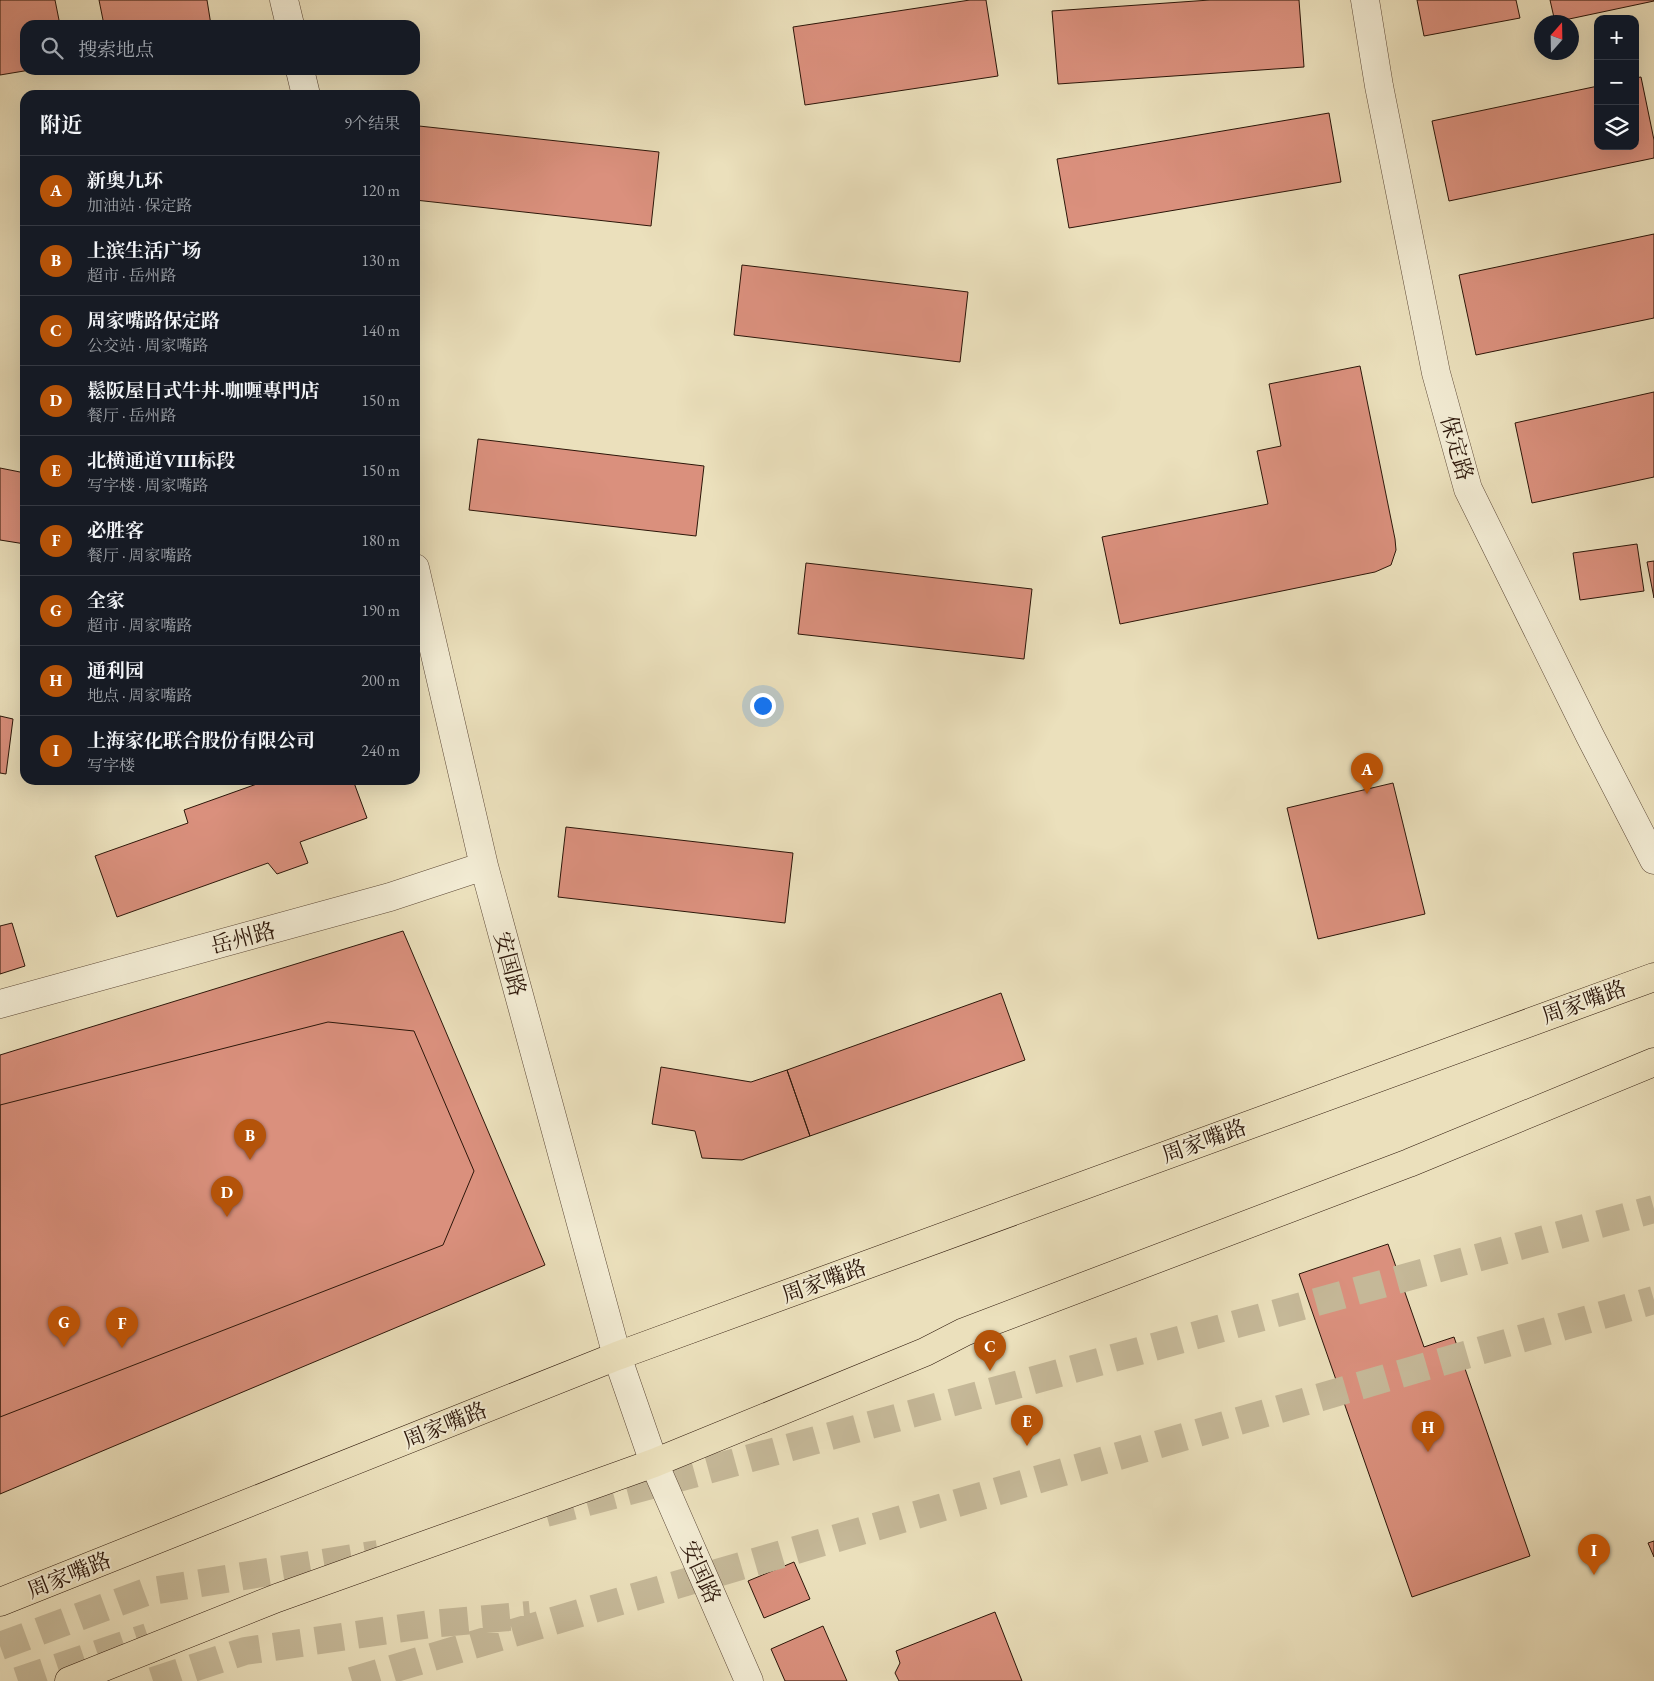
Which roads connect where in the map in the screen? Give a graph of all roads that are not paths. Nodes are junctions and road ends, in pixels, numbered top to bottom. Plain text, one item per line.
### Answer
1 (284, 0) edge
2 (1364, 0) edge
3 (289, 20) edge
4 (301, 75) edge
5 (305, 90) edge
6 (420, 590) edge
7 (1654, 860) edge
8 (484, 866) junction
9 (1654, 977) edge
10 (0, 1004) edge
11 (1654, 1062) edge
12 (617, 1356) junction
13 (654, 1463) junction
14 (0, 1602) edge
15 (69, 1681) edge
16 (749, 1681) edge

1 - 3 street
2 - 7 street, 保定路
4 - 5 street
6 - 8 street, 安国路
8 - 10 street, 岳州路
8 - 12 street, 安国路
9 - 12 main road, 周家嘴路
11 - 13 main road
12 - 13 street, 安国路
12 - 14 main road, 周家嘴路
13 - 15 main road
13 - 16 street, 安国路

